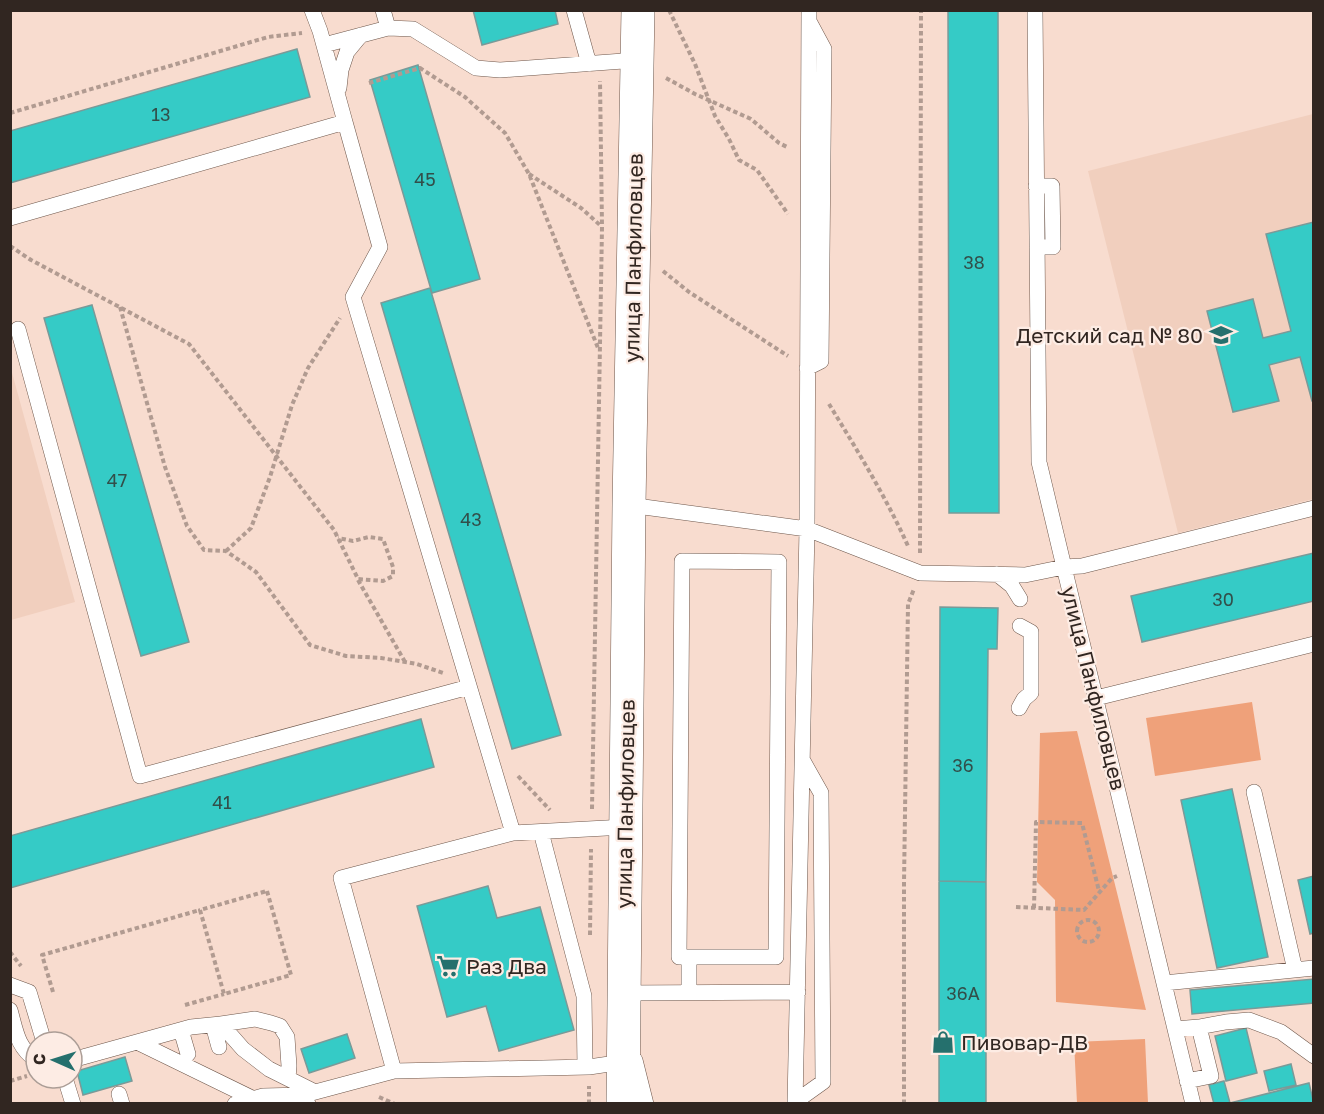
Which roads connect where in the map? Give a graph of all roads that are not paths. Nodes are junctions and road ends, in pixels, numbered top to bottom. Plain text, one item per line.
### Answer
1 (312, 10) edge
2 (383, 10) edge
3 (574, 10) edge
4 (626, 10) edge
5 (638, 10) edge
6 (1035, 10) edge
7 (809, 16) edge
8 (388, 28) junction
9 (362, 35) junction
10 (322, 38) junction
11 (634, 61) junction
12 (594, 63) junction
13 (338, 98) junction
14 (345, 122) junction
15 (10, 218) edge
16 (18, 329) dead end
17 (807, 368) junction
18 (629, 505) junction
19 (1314, 508) edge
20 (807, 529) junction
21 (1058, 568) junction
22 (998, 574) junction
23 (1024, 586) junction
24 (1025, 629) dead end
25 (1314, 644) edge
26 (469, 687) junction
27 (1096, 698) junction
28 (1019, 708) dead end
29 (802, 760) junction
30 (1254, 792) dead end
31 (625, 827) junction
32 (541, 831) junction
33 (513, 833) junction
34 (689, 957) junction
35 (1314, 968) edge
36 (1295, 970) junction
37 (1164, 983) junction
38 (10, 985) edge
39 (689, 992) junction
40 (798, 992) junction
41 (623, 1001) junction
42 (10, 1010) edge
43 (217, 1024) junction
44 (1199, 1027) junction
45 (181, 1029) junction
46 (1175, 1029) junction
47 (40, 1030) edge
48 (137, 1042) junction
49 (219, 1047) dead end
50 (24, 1049) edge
51 (188, 1054) dead end
52 (1314, 1056) edge
53 (84, 1057) edge
54 (623, 1062) junction
55 (587, 1067) junction
56 (394, 1071) junction
57 (1187, 1081) junction
58 (301, 1087) edge
59 (254, 1099) junction
60 (795, 1103) edge
61 (235, 1104) edge
62 (623, 1104) edge
63 (646, 1104) edge
64 (1193, 1104) edge

1 - 10 lane
2 - 8 lane
3 - 12 lane
4 - 11 lane
5 - 11 street, улица Панфиловцев
6 - 21 lane
7 - 17 lane
7 - 17 lane
8 - 9 lane
8 - 12 lane
9 - 10 lane
9 - 13 lane
10 - 13 lane
11 - 12 lane
11 - 18 street, улица Панфиловцев
13 - 14 lane
14 - 15 lane
14 - 26 lane
16 - 26 lane
17 - 20 lane
18 - 20 lane, улица Панфиловцев
18 - 31 street, улица Панфиловцев
19 - 21 lane, улица Панфиловцев
20 - 22 lane, улица Панфиловцев
20 - 29 lane
21 - 23 lane, улица Панфиловцев
21 - 27 lane, улица Панфиловцев
22 - 23 lane, улица Панфиловцев
22 - 23 lane
24 - 28 lane
25 - 27 lane
26 - 33 lane
27 - 37 lane, улица Панфиловцев
29 - 40 lane
29 - 60 lane
30 - 36 lane
31 - 32 lane
31 - 41 street, улица Панфиловцев
32 - 33 lane
32 - 55 lane
33 - 56 lane
34 - 34 lane
34 - 39 lane
35 - 36 lane
36 - 37 lane
37 - 46 lane, улица Панфиловцев
38 - 47 lane
39 - 40 lane
39 - 41 lane
40 - 60 lane
41 - 54 street, улица Панфиловцев
41 - 63 lane
42 - 50 lane
43 - 45 lane
43 - 49 lane
43 - 58 lane
43 - 58 lane
44 - 46 lane
44 - 52 lane
44 - 57 lane
45 - 48 lane
45 - 51 lane
46 - 57 lane, улица Панфиловцев
48 - 53 lane
48 - 59 lane
54 - 55 lane
54 - 62 street, улица Панфиловцев
55 - 56 lane
56 - 58 lane
57 - 64 lane, улица Панфиловцев
58 - 59 lane
59 - 61 lane

